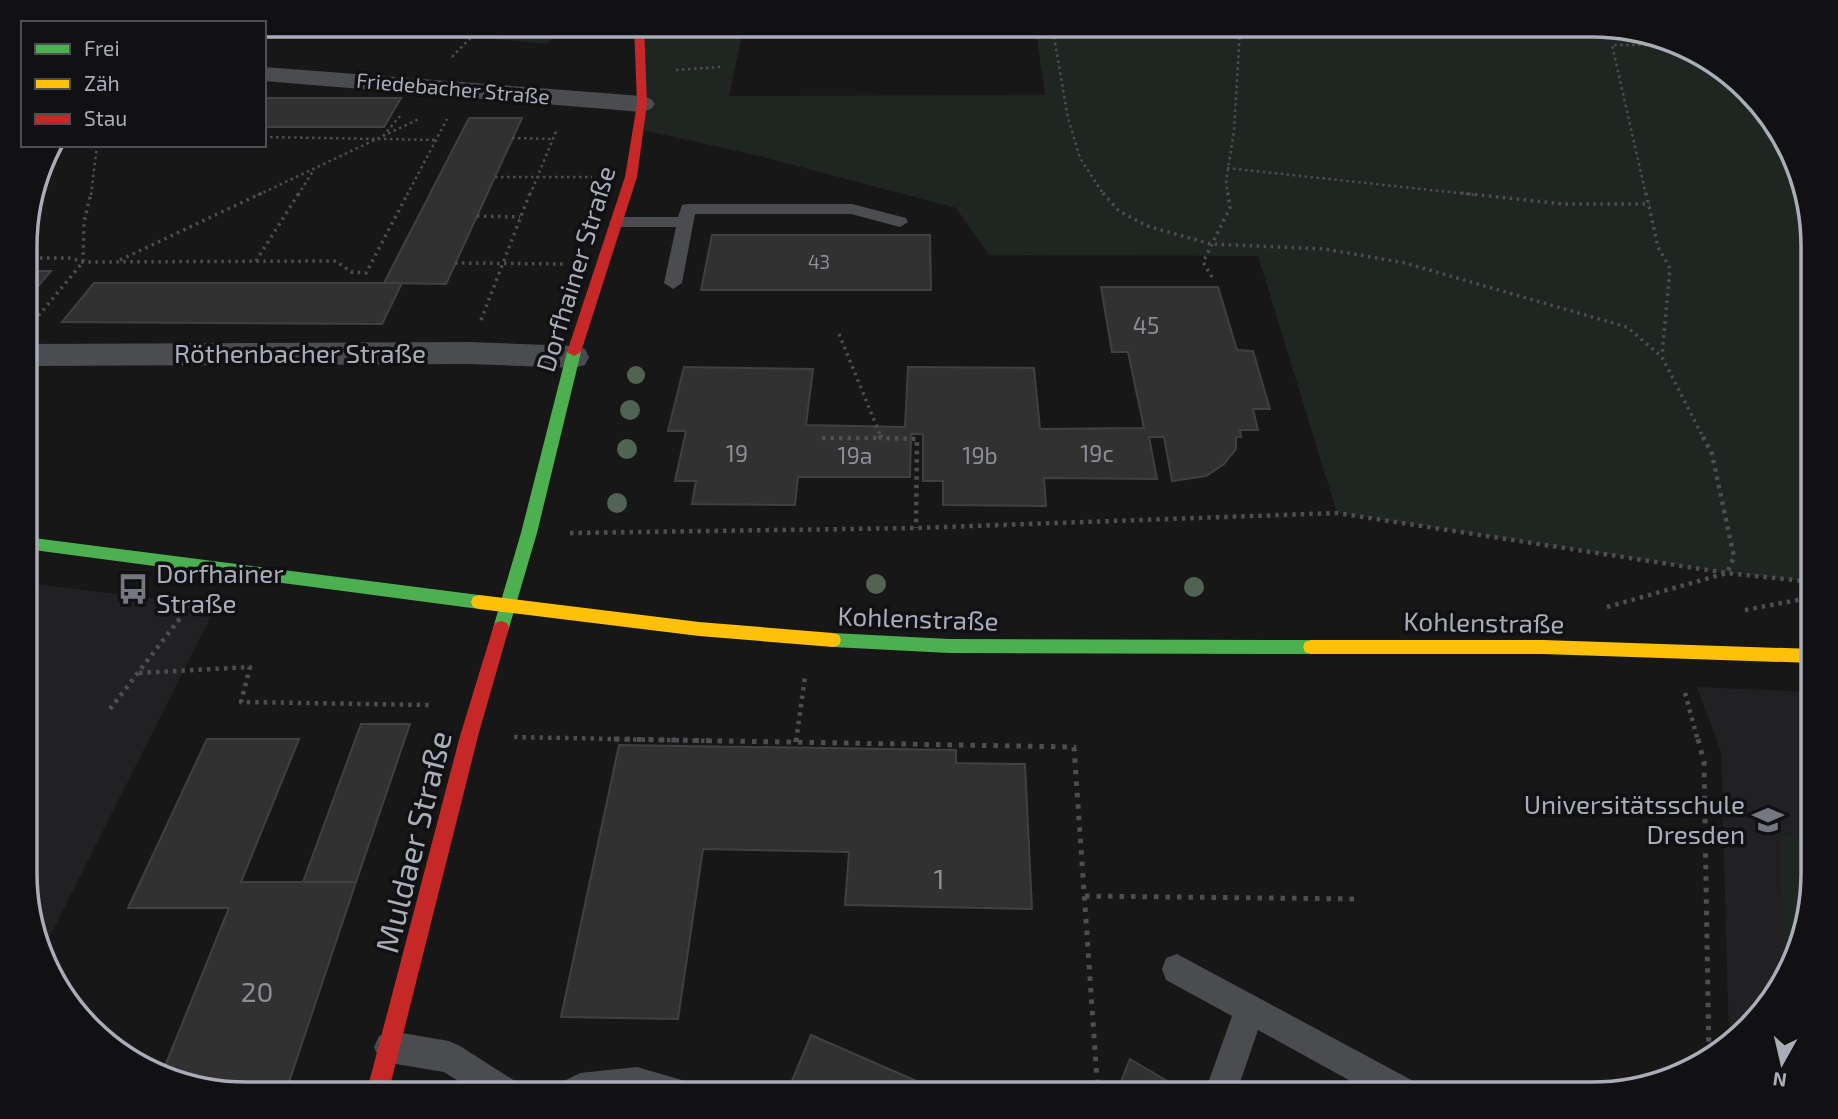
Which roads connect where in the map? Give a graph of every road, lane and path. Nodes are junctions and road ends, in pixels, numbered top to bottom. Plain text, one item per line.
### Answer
1 (640, 37) edge
2 (1054, 37) edge
3 (1240, 37) edge
4 (1649, 45) edge
5 (720, 67) dead end
6 (643, 73) junction
7 (266, 74) edge
8 (458, 94) junction
9 (569, 99) junction
10 (642, 104) junction
11 (266, 137) edge
12 (382, 138) junction
13 (512, 138) dead end
14 (553, 139) junction
15 (438, 140) junction
16 (97, 147) edge
17 (1227, 168) junction
18 (313, 170) junction
19 (495, 177) dead end
20 (537, 177) junction
21 (631, 177) junction
22 (1650, 204) junction
23 (477, 216) dead end
24 (520, 217) junction
25 (617, 222) junction
26 (684, 222) junction
27 (900, 222) dead end
28 (1211, 244) junction
29 (37, 258) edge
30 (255, 261) junction
31 (83, 262) junction
32 (116, 262) junction
33 (455, 263) dead end
34 (501, 264) junction
35 (604, 264) junction
36 (1212, 277) dead end
37 (673, 283) dead end
38 (37, 317) edge
39 (839, 334) dead end
40 (469, 354) junction
41 (37, 355) edge
42 (1662, 357) junction
43 (573, 358) junction
44 (822, 438) dead end
45 (881, 438) junction
46 (916, 528) junction
47 (529, 533) junction
48 (37, 543) edge
49 (1727, 573) junction
50 (1801, 581) edge
51 (193, 602) dead end
52 (508, 604) junction
53 (1601, 611) dead end
54 (810, 639) junction
55 (1670, 651) junction
56 (1801, 656) edge
57 (139, 673) junction
58 (479, 706) junction
59 (110, 709) dead end
60 (469, 736) junction
61 (796, 742) junction
62 (1085, 896) junction
63 (1357, 899) dead end
64 (1177, 969) dead end
65 (1250, 1009) junction
66 (1709, 1046) edge
67 (390, 1047) junction
68 (380, 1082) edge
69 (489, 1082) edge
70 (1097, 1082) edge
71 (1224, 1082) edge
72 (1384, 1082) edge

1 - 6 street, Dorfhainer Straße
2 - 28 path
3 - 17 path
4 - 22 path
5 - 6 path
6 - 10 street, Dorfhainer Straße
7 - 8 street, Friedebacher Straße
8 - 9 street, Friedebacher Straße
8 - 12 path
8 - 15 path
9 - 10 street, Friedebacher Straße
9 - 14 path
10 - 21 street, Dorfhainer Straße
11 - 12 path
12 - 15 path
12 - 18 path
13 - 14 path
14 - 20 path
15 - 30 path
16 - 31 path
17 - 22 path
17 - 28 path
18 - 30 path
18 - 32 path
19 - 20 path
20 - 21 path
20 - 24 path
21 - 25 street, Dorfhainer Straße
22 - 42 path
23 - 24 path
24 - 34 path
25 - 26 lane
25 - 35 street, Dorfhainer Straße
26 - 27 lane
26 - 37 lane
28 - 36 path
28 - 42 path
29 - 31 path
30 - 32 path
31 - 32 path
31 - 38 path
33 - 34 path
34 - 35 path
34 - 40 path
35 - 43 street, Dorfhainer Straße
39 - 45 path
40 - 41 street, Röthenbacher Straße
40 - 43 street, Röthenbacher Straße
42 - 49 path
43 - 47 street, Dorfhainer Straße
44 - 45 path
45 - 46 path
46 - 47 path
46 - 49 path
47 - 52 street, Dorfhainer Straße
48 - 52 street, Kohlenstraße
49 - 50 path
49 - 53 path
51 - 57 path
52 - 54 street, Kohlenstraße
52 - 58 street, Muldaer Straße
54 - 55 street, Kohlenstraße
54 - 61 path
55 - 56 street, Kohlenstraße
55 - 66 path
57 - 58 path
57 - 59 path
58 - 60 street, Muldaer Straße
60 - 61 path
60 - 67 street, Muldaer Straße
61 - 62 path
62 - 63 path
62 - 70 path
64 - 65 lane
65 - 71 lane
65 - 72 lane
67 - 68 street, Muldaer Straße
67 - 69 lane

